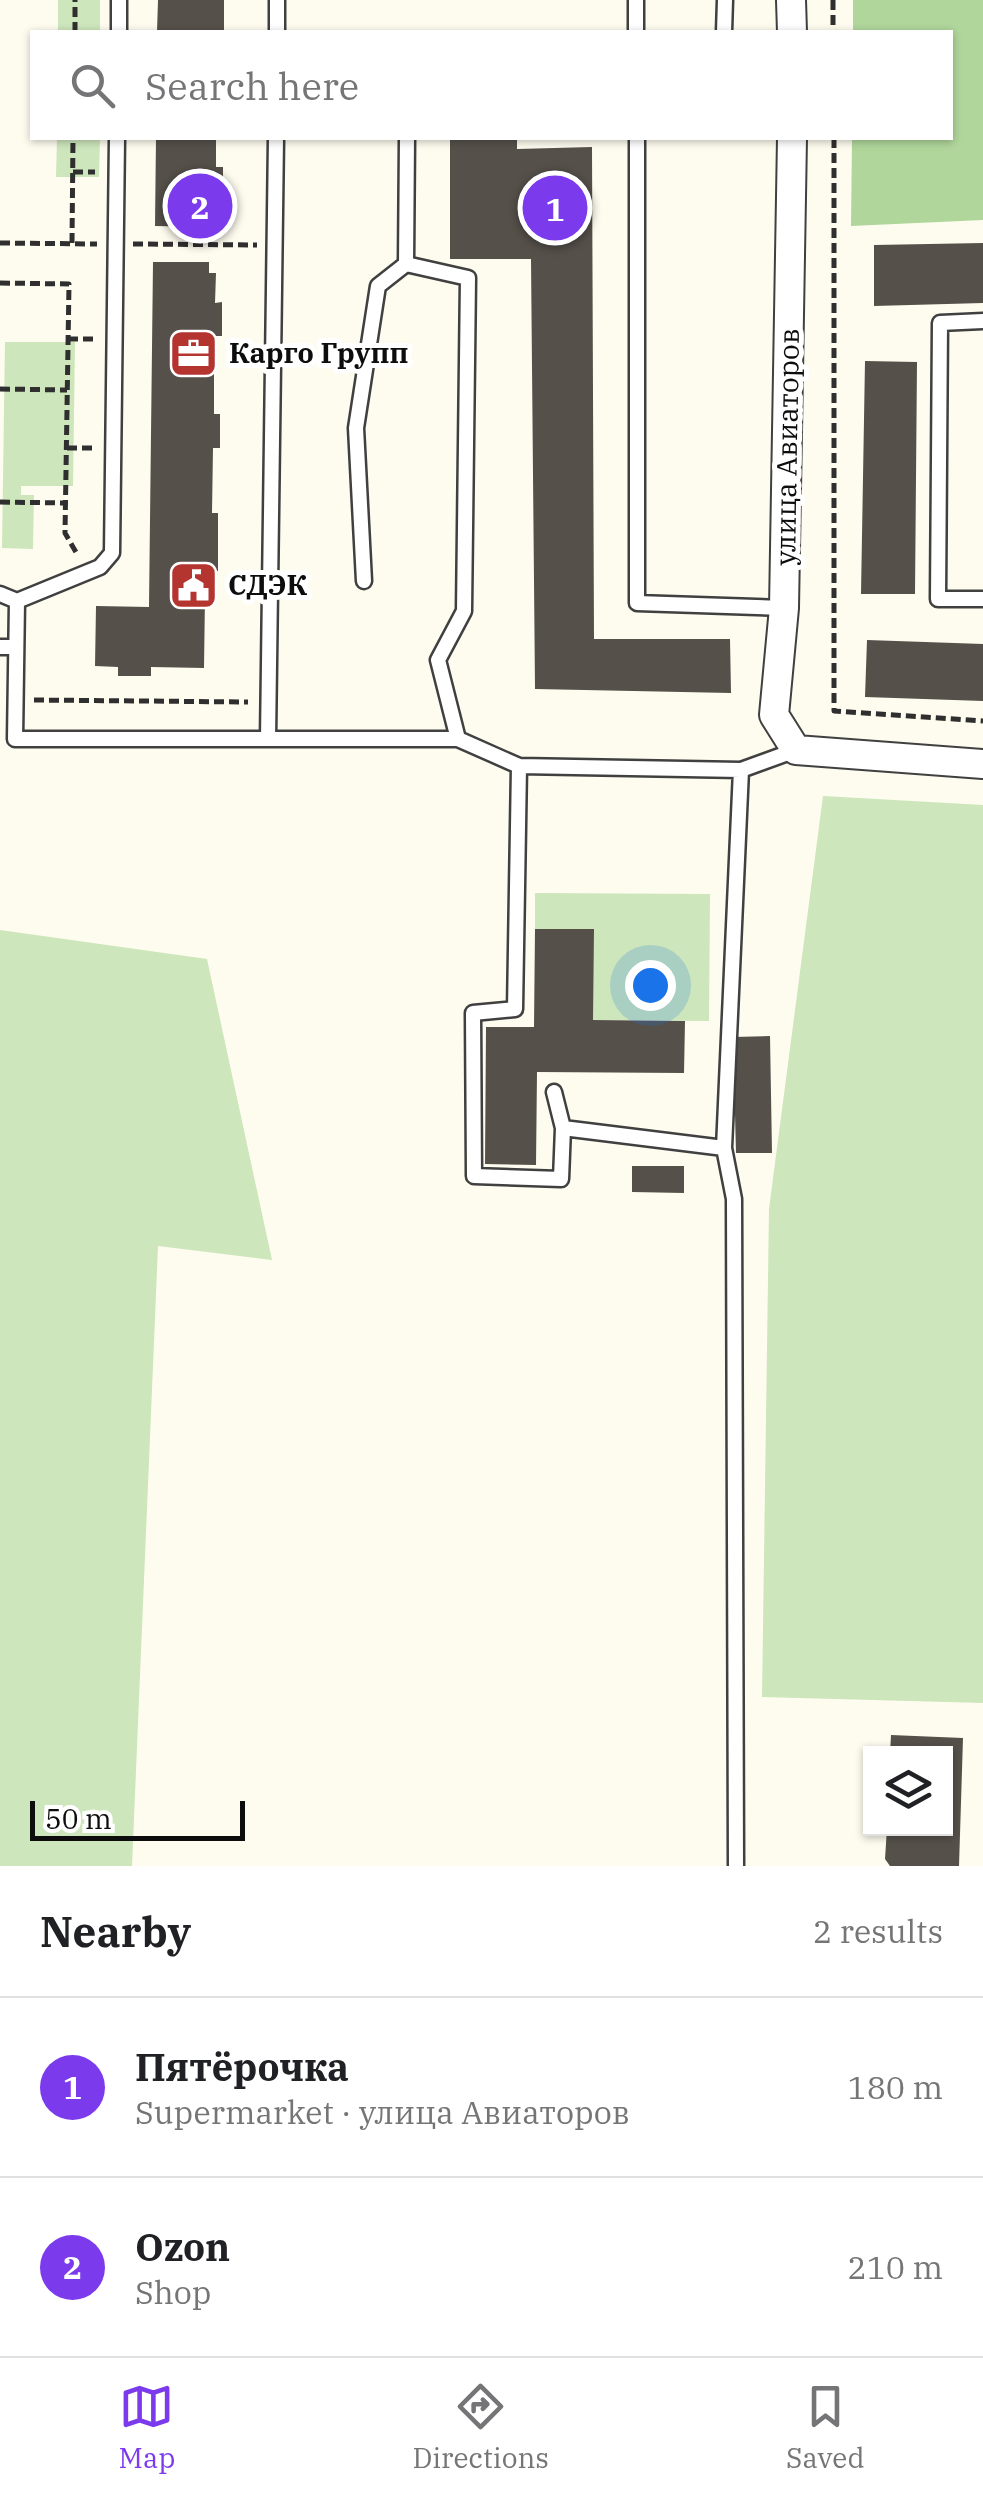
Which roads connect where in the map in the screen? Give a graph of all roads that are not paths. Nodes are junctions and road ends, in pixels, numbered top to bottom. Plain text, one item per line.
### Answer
1 (119, 0) edge
2 (277, 0) edge
3 (636, 0) edge
4 (725, 0) edge
5 (791, 0) edge
6 (119, 30) edge
7 (277, 30) edge
8 (636, 30) edge
9 (724, 30) edge
10 (792, 30) edge
11 (117, 140) edge
12 (276, 140) edge
13 (408, 140) edge
14 (637, 140) edge
15 (792, 140) edge
16 (406, 264) junction
17 (983, 321) edge
18 (364, 581) dead end
19 (0, 594) edge
20 (983, 599) edge
21 (17, 601) junction
22 (784, 608) junction
23 (0, 647) edge
24 (16, 647) junction
25 (268, 739) junction
26 (458, 740) junction
27 (796, 750) junction
28 (983, 764) edge
29 (519, 766) junction
30 (741, 770) junction
31 (554, 1092) dead end
32 (562, 1128) junction
33 (724, 1148) junction
34 (736, 1866) edge

1 - 6 lane
2 - 7 lane
3 - 8 lane
4 - 9 lane
5 - 10 street
11 - 21 lane
12 - 25 lane
13 - 16 lane
14 - 22 lane
15 - 22 street, улица Авиаторов
16 - 18 lane
16 - 26 lane
17 - 20 lane
19 - 21 lane
21 - 24 lane
22 - 27 street, улица Авиаторов
23 - 24 lane
24 - 25 lane
25 - 26 lane
26 - 29 lane
27 - 28 street
27 - 30 lane
29 - 30 lane
29 - 32 lane
30 - 33 lane
31 - 32 lane
32 - 33 lane
33 - 34 lane

